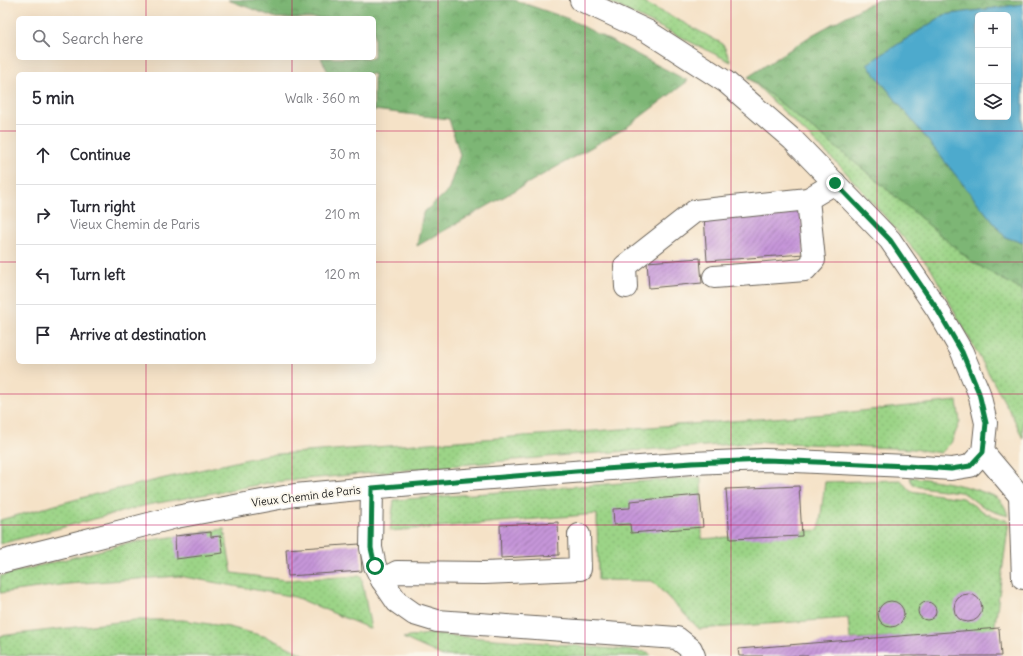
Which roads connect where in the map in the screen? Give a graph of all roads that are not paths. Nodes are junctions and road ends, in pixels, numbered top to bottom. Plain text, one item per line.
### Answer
1 (581, 0) edge
2 (835, 183) junction
3 (808, 199) junction
4 (714, 277) dead end
5 (626, 287) dead end
6 (983, 452) junction
7 (372, 488) junction
8 (1022, 496) edge
9 (579, 535) dead end
10 (0, 562) edge
11 (1023, 578) edge
12 (382, 580) junction
13 (694, 656) edge

1 - 2 street
2 - 3 street
2 - 6 street
3 - 4 street
3 - 5 street
6 - 7 street, Vieux Chemin de Paris
6 - 8 street
7 - 10 street, Vieux Chemin de Paris
7 - 12 street
8 - 11 street
9 - 12 street
12 - 13 street

